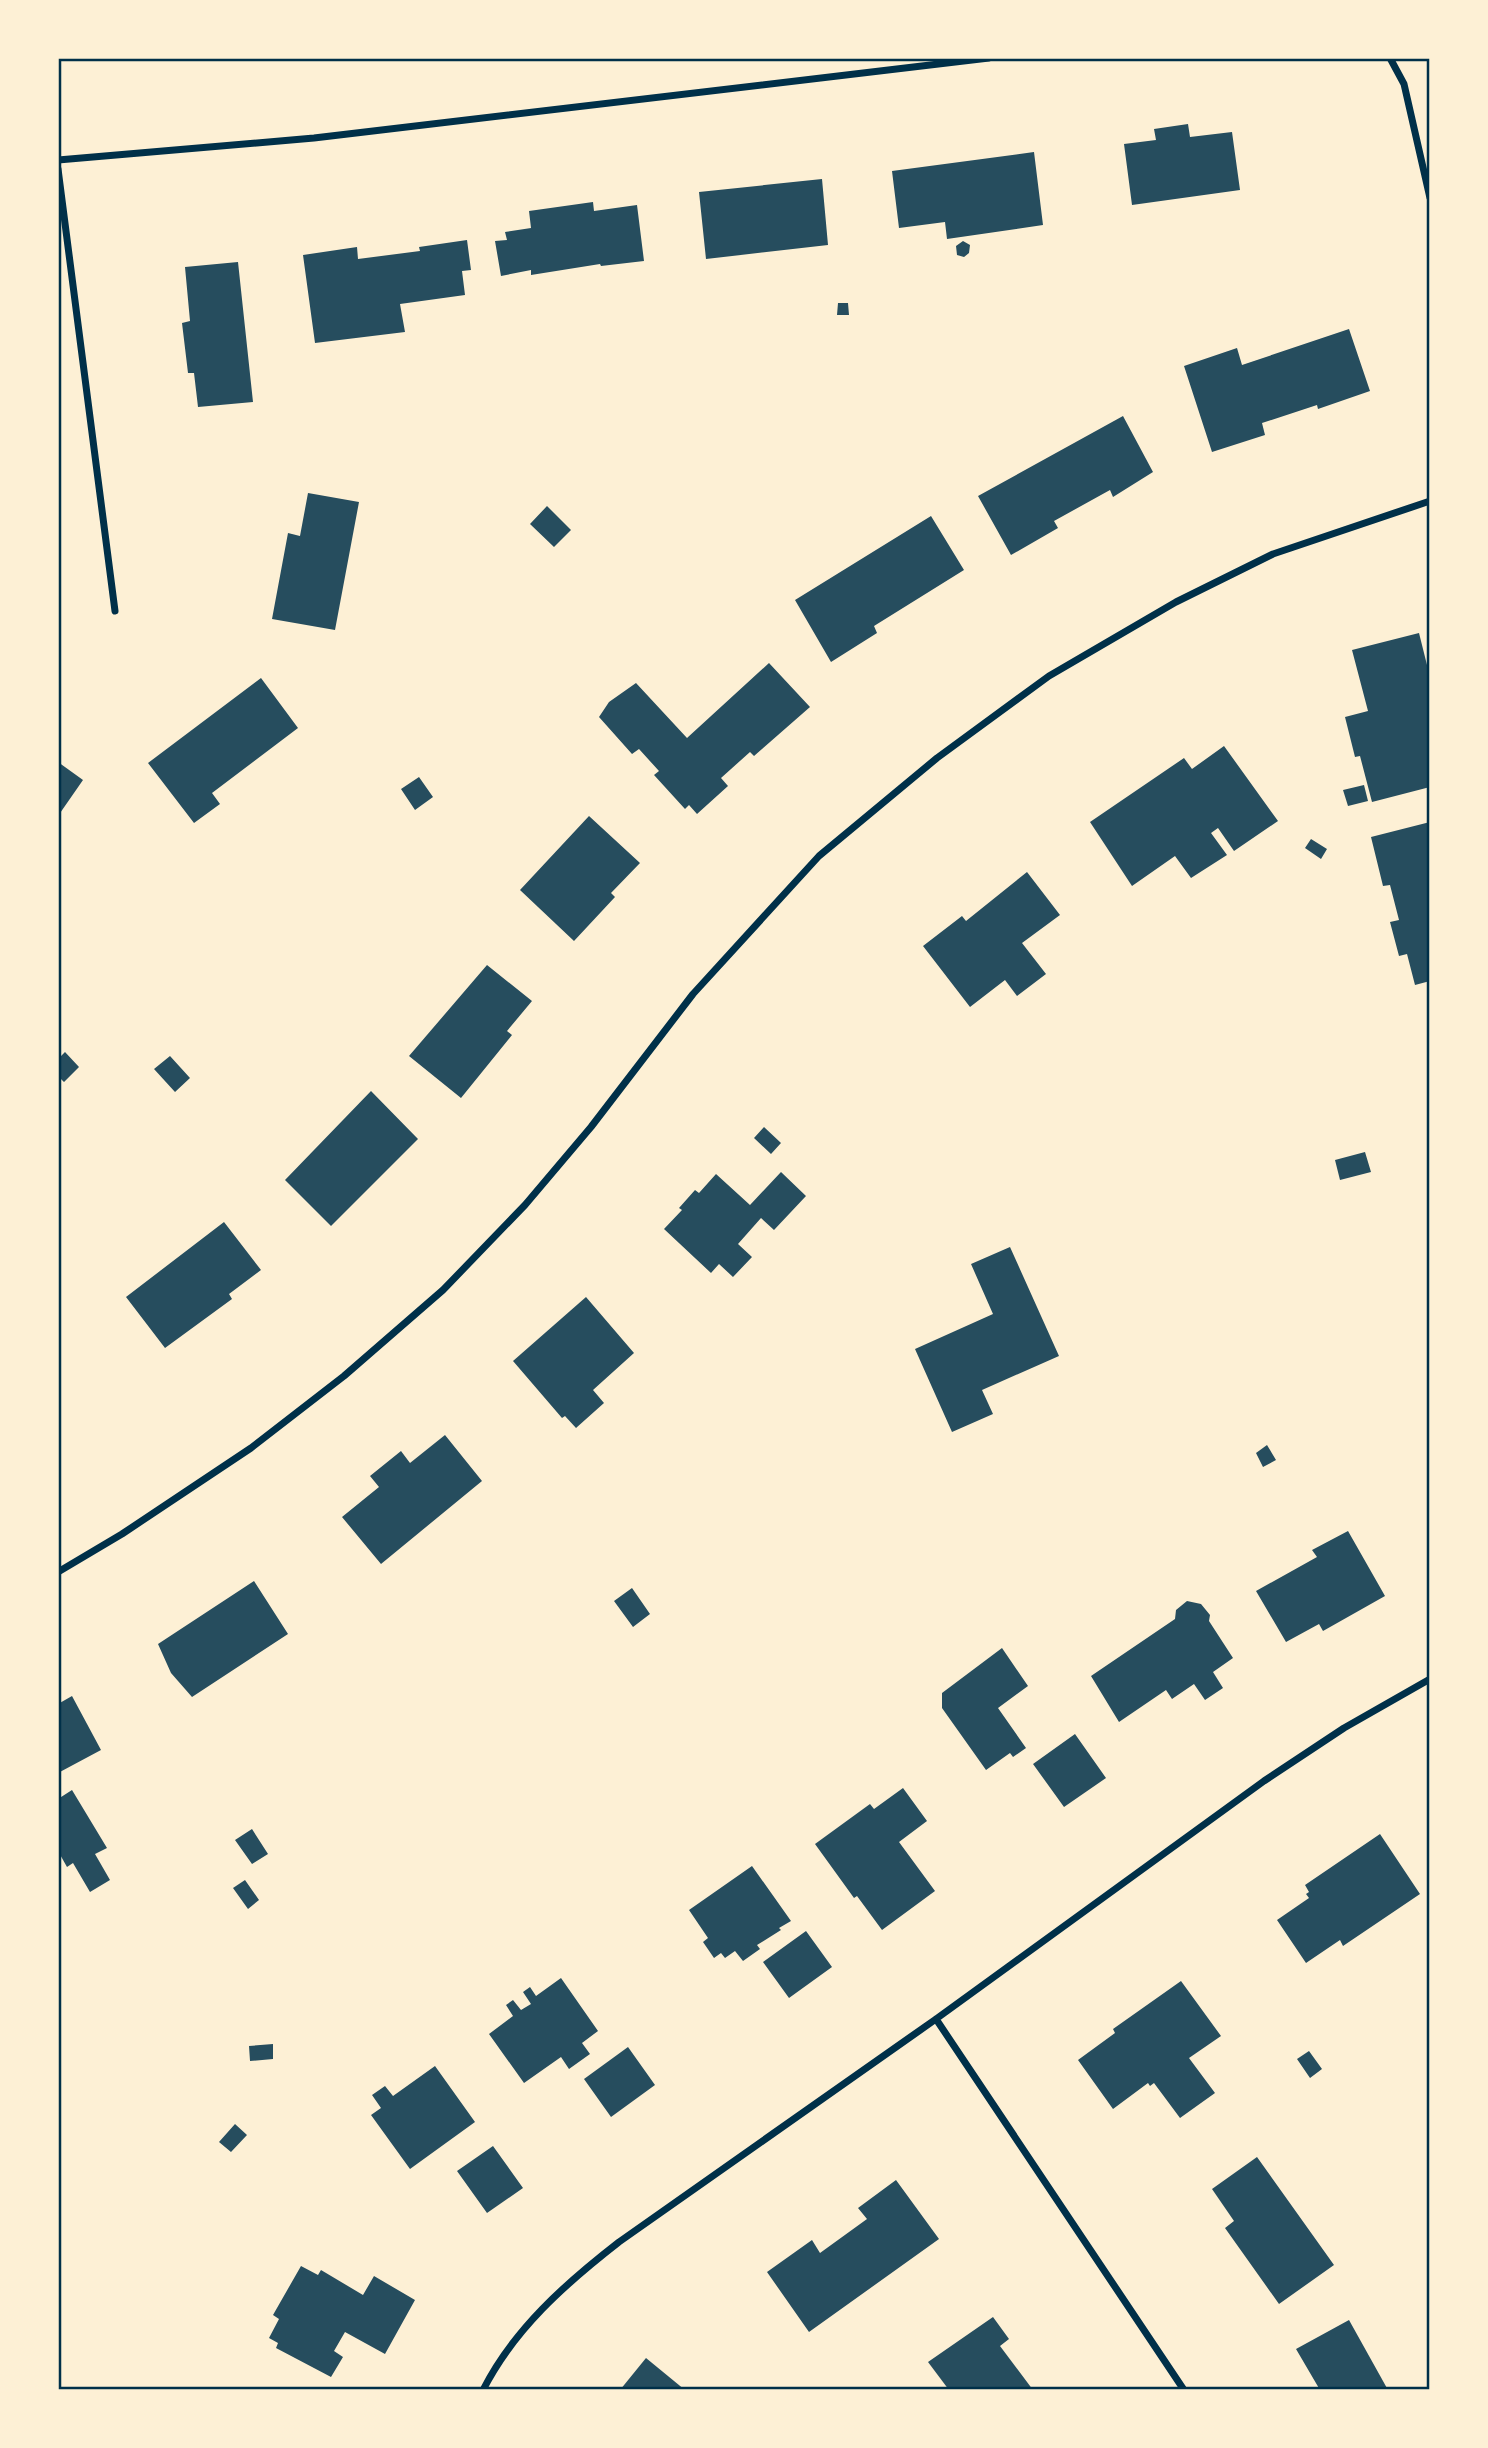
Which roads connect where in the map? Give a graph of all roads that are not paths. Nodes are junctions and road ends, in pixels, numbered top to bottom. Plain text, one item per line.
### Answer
1 (989, 58) edge
2 (1390, 58) edge
3 (58, 160) edge
4 (58, 169) edge
5 (1430, 198) edge
6 (1430, 501) edge
7 (115, 611) dead end
8 (58, 1572) edge
9 (1430, 1679) edge
10 (936, 2019) junction
11 (483, 2390) edge
12 (1184, 2390) edge

1 - 3 street
2 - 5 street
4 - 7 street
6 - 8 street
9 - 10 street
10 - 11 street
10 - 12 street

